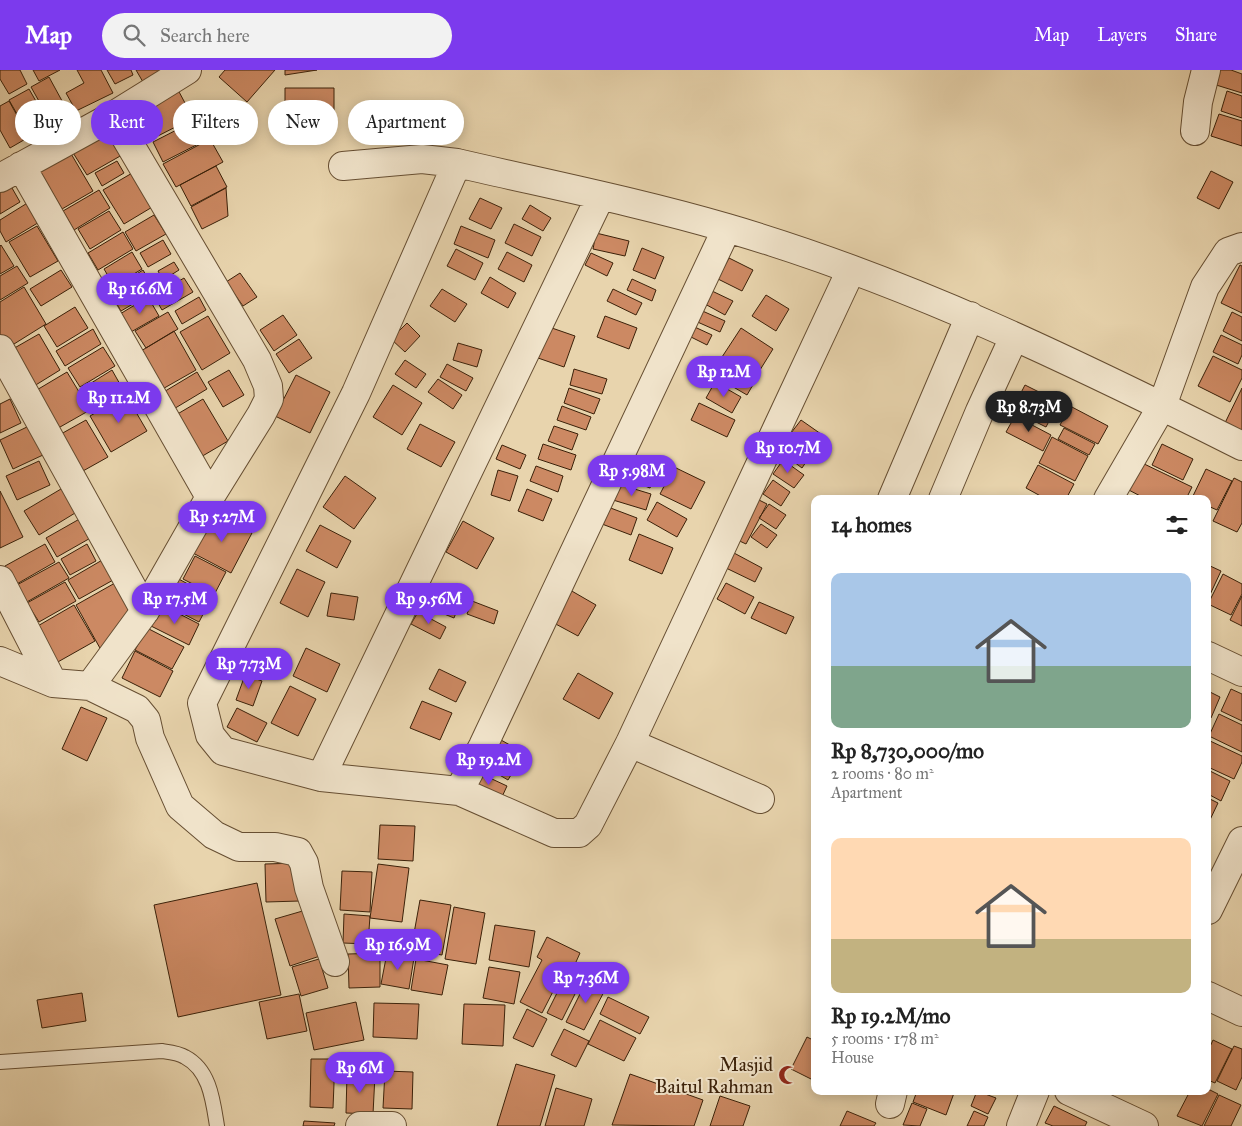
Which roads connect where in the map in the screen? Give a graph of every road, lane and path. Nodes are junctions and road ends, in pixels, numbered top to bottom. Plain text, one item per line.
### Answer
1 (186, 70) edge
2 (1206, 70) edge
3 (138, 100) edge
4 (91, 128) edge
5 (1195, 131) dead end
6 (130, 145) edge
7 (457, 163) junction
8 (343, 166) dead end
9 (11, 172) edge
10 (600, 196) junction
11 (727, 228) junction
12 (1242, 247) edge
13 (850, 270) junction
14 (970, 316) junction
15 (1014, 337) junction
16 (0, 349) edge
17 (1162, 406) junction
18 (1242, 446) edge
19 (894, 495) edge
20 (945, 495) edge
21 (1110, 495) edge
22 (210, 497) junction
23 (0, 580) edge
24 (145, 611) junction
25 (1211, 657) edge
26 (0, 661) edge
27 (1242, 672) edge
28 (53, 683) junction
29 (90, 686) junction
30 (630, 743) junction
31 (321, 777) junction
32 (459, 791) junction
33 (760, 799) dead end
34 (1240, 849) edge
35 (1211, 904) edge
36 (335, 962) dead end
37 (1211, 997) edge
38 (1242, 1012) edge
39 (0, 1062) edge
40 (1033, 1095) edge
41 (1089, 1095) edge
42 (1123, 1102) edge
43 (217, 1126) edge
44 (360, 1126) edge
45 (392, 1126) edge
46 (1021, 1126) edge
47 (1144, 1126) edge

1 - 3 street
2 - 5 street
4 - 9 street
6 - 22 street
7 - 8 street
7 - 10 street
7 - 31 street
9 - 22 street
10 - 11 street
10 - 31 street
11 - 13 street
11 - 32 street
12 - 17 street
13 - 14 street
13 - 30 street
14 - 15 street
14 - 19 street
15 - 17 street
15 - 20 street
16 - 24 street
17 - 18 street
17 - 21 street
22 - 24 street
23 - 28 street
24 - 29 street
25 - 27 street
26 - 28 street
28 - 29 street
29 - 36 street
30 - 32 street
30 - 33 street
31 - 32 street
34 - 35 street
37 - 38 street
39 - 43 lane
40 - 46 street
41 - 42 street
42 - 47 street
44 - 45 street

